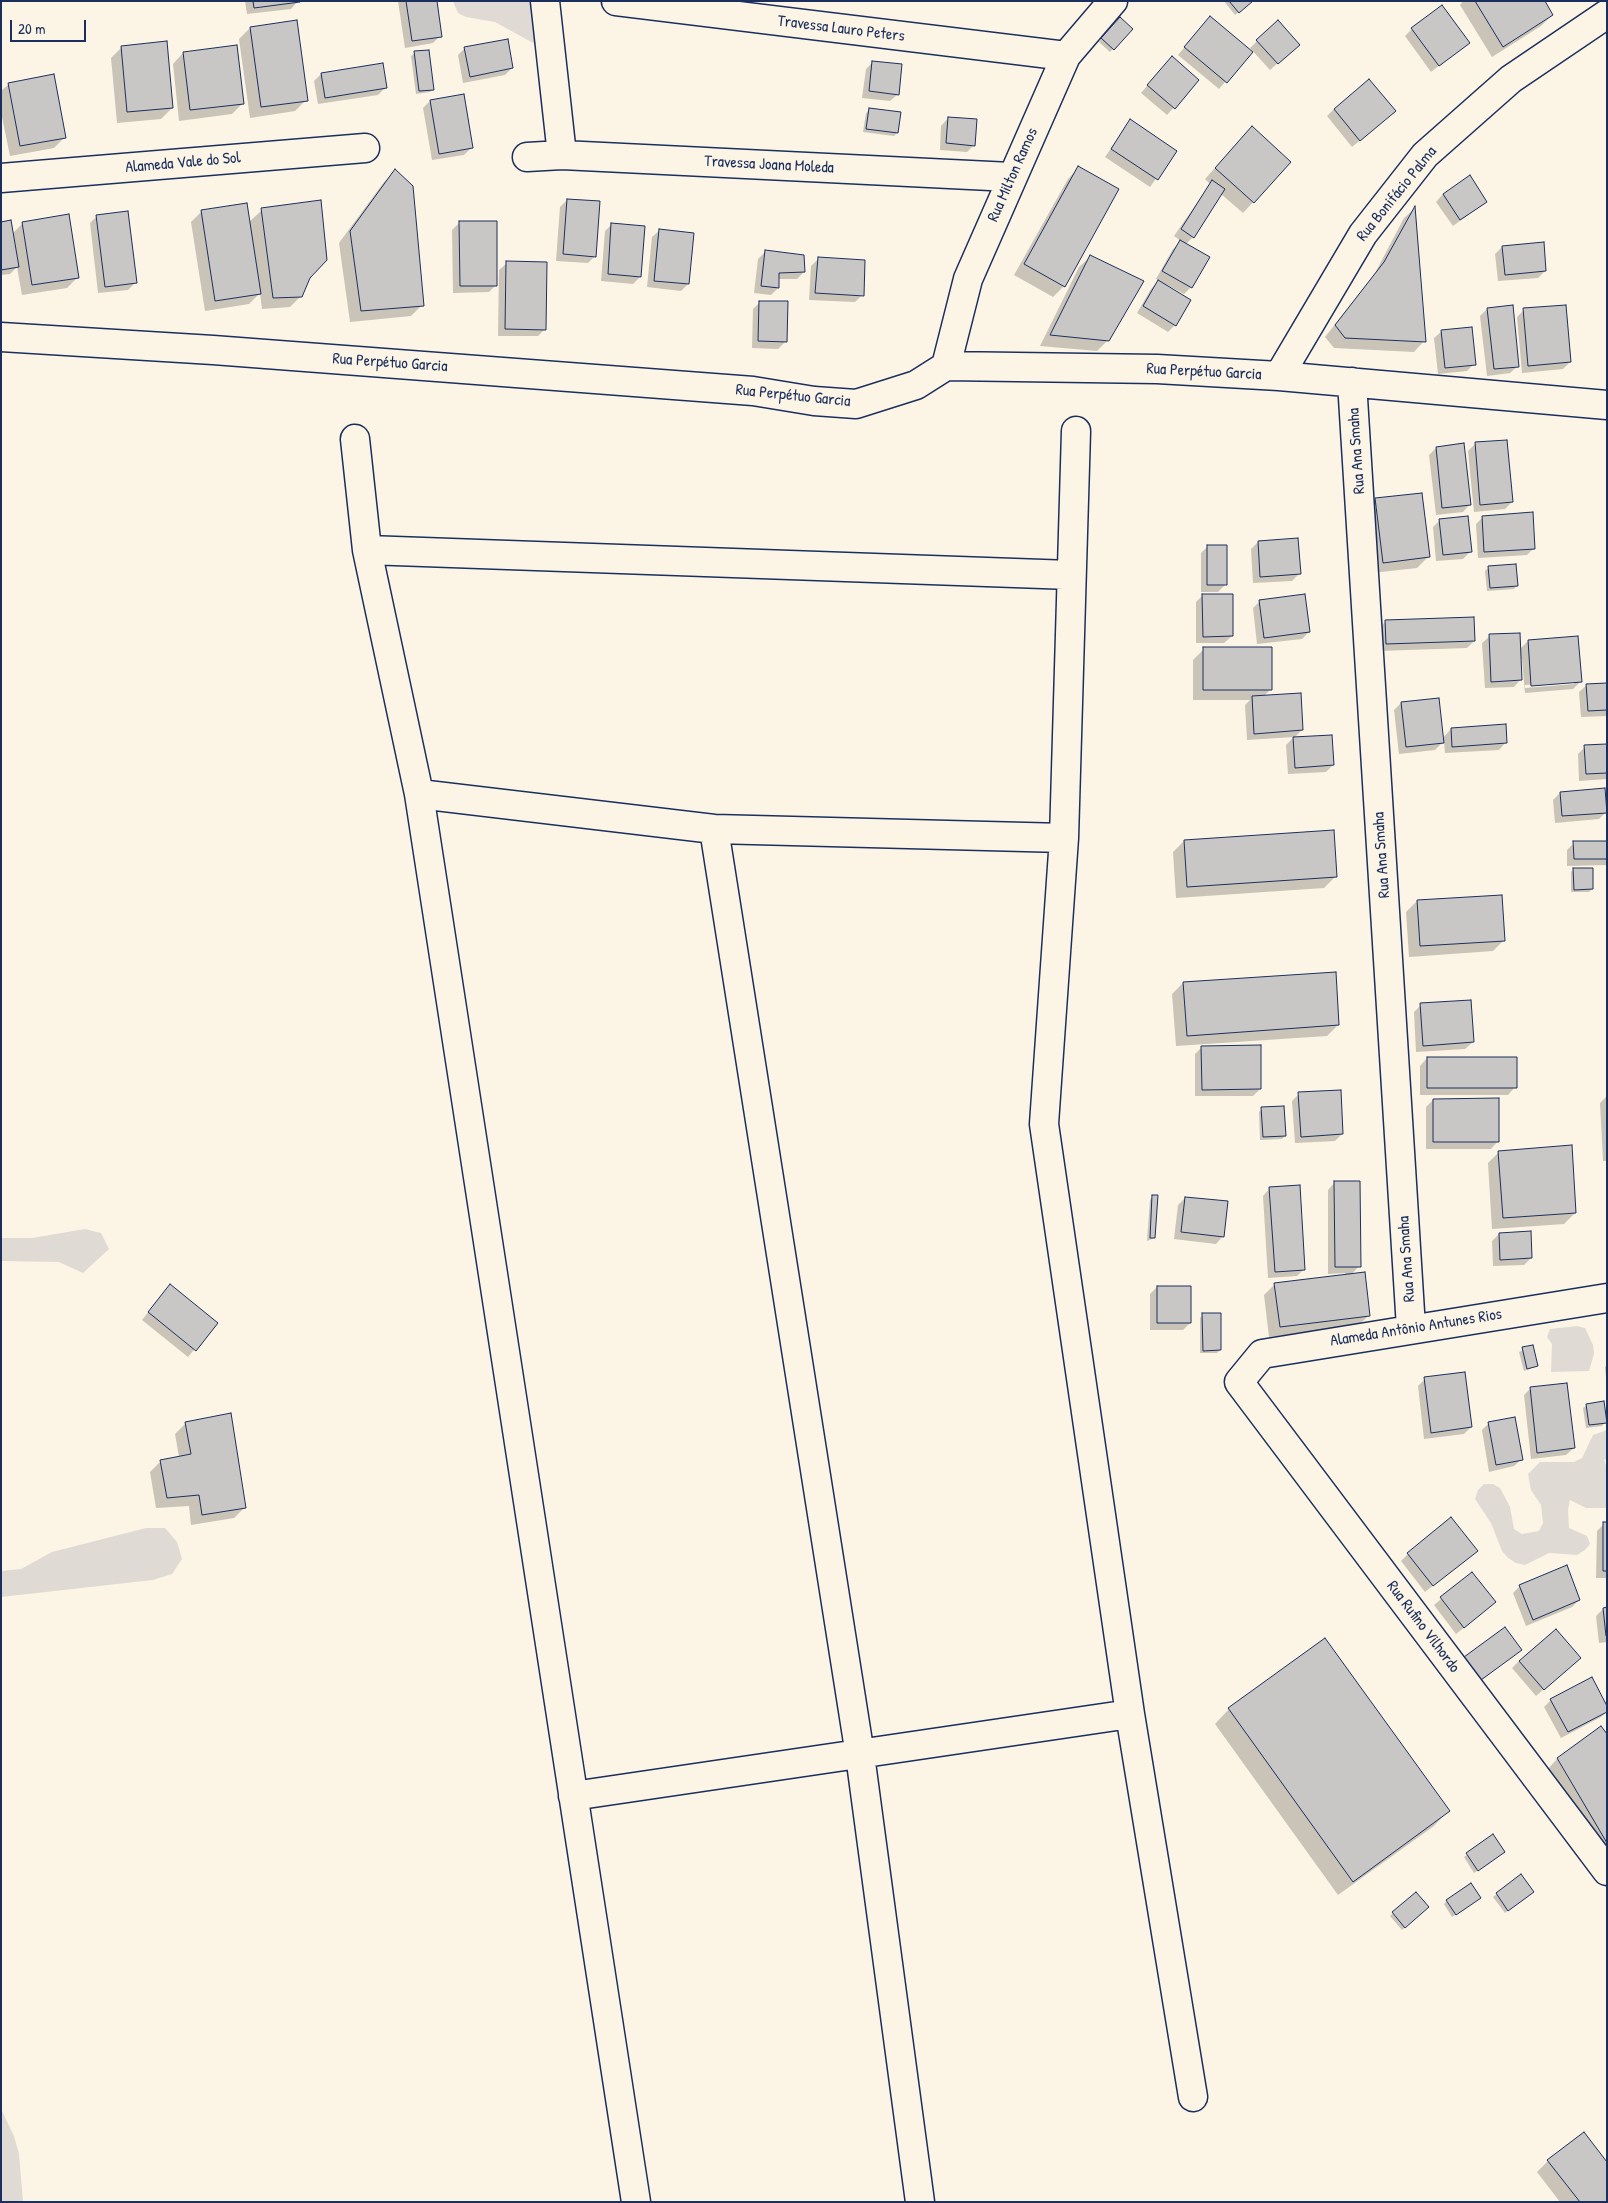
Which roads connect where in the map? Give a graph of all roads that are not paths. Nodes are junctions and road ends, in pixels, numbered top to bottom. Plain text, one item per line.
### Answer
1 (545, 1) edge
2 (616, 1) edge
3 (1113, 1) edge
4 (1607, 14) edge
5 (1066, 56) junction
6 (365, 148) dead end
7 (562, 155) junction
8 (527, 157) dead end
9 (1011, 177) junction
10 (1, 178) edge
11 (1, 337) edge
12 (946, 366) junction
13 (1279, 376) junction
14 (1352, 382) junction
15 (1607, 406) edge
16 (1076, 431) dead end
17 (354, 439) dead end
18 (367, 550) junction
19 (1071, 575) junction
20 (419, 794) junction
21 (714, 829) junction
22 (1064, 838) junction
23 (1607, 1298) edge
24 (1411, 1328) junction
25 (1240, 1382) joint
26 (1130, 1714) junction
27 (860, 1755) junction
28 (573, 1796) junction
29 (1607, 1871) edge
30 (1193, 2098) dead end
31 (636, 2202) edge
32 (920, 2202) edge

1 - 7 street
2 - 5 street, Travessa Lauro Peters
3 - 5 street, Rua Milton Ramos
4 - 13 street, Rua Bonifácio Palma
5 - 9 street, Rua Milton Ramos
6 - 10 street, Alameda Vale do Sol
7 - 8 street, Travessa Joana Moleda
7 - 9 street, Travessa Joana Moleda
9 - 12 street, Rua Milton Ramos
11 - 12 street, Rua Perpétuo Garcia
12 - 13 street, Rua Perpétuo Garcia
13 - 14 street, Rua Perpétuo Garcia
14 - 15 street, Rua Perpétuo Garcia
14 - 24 street, Rua Ana Smaha
16 - 19 street
17 - 18 street
18 - 19 street
18 - 20 street
19 - 22 street
20 - 21 street
20 - 28 street
21 - 22 street
21 - 27 street
22 - 26 street
23 - 24 street, Alameda Antônio Antunes Rios
24 - 25 street, Alameda Antônio Antunes Rios
25 - 29 street, Rua Rufino Vilhordo
26 - 27 street
26 - 30 street
27 - 28 street
27 - 32 street
28 - 31 street

